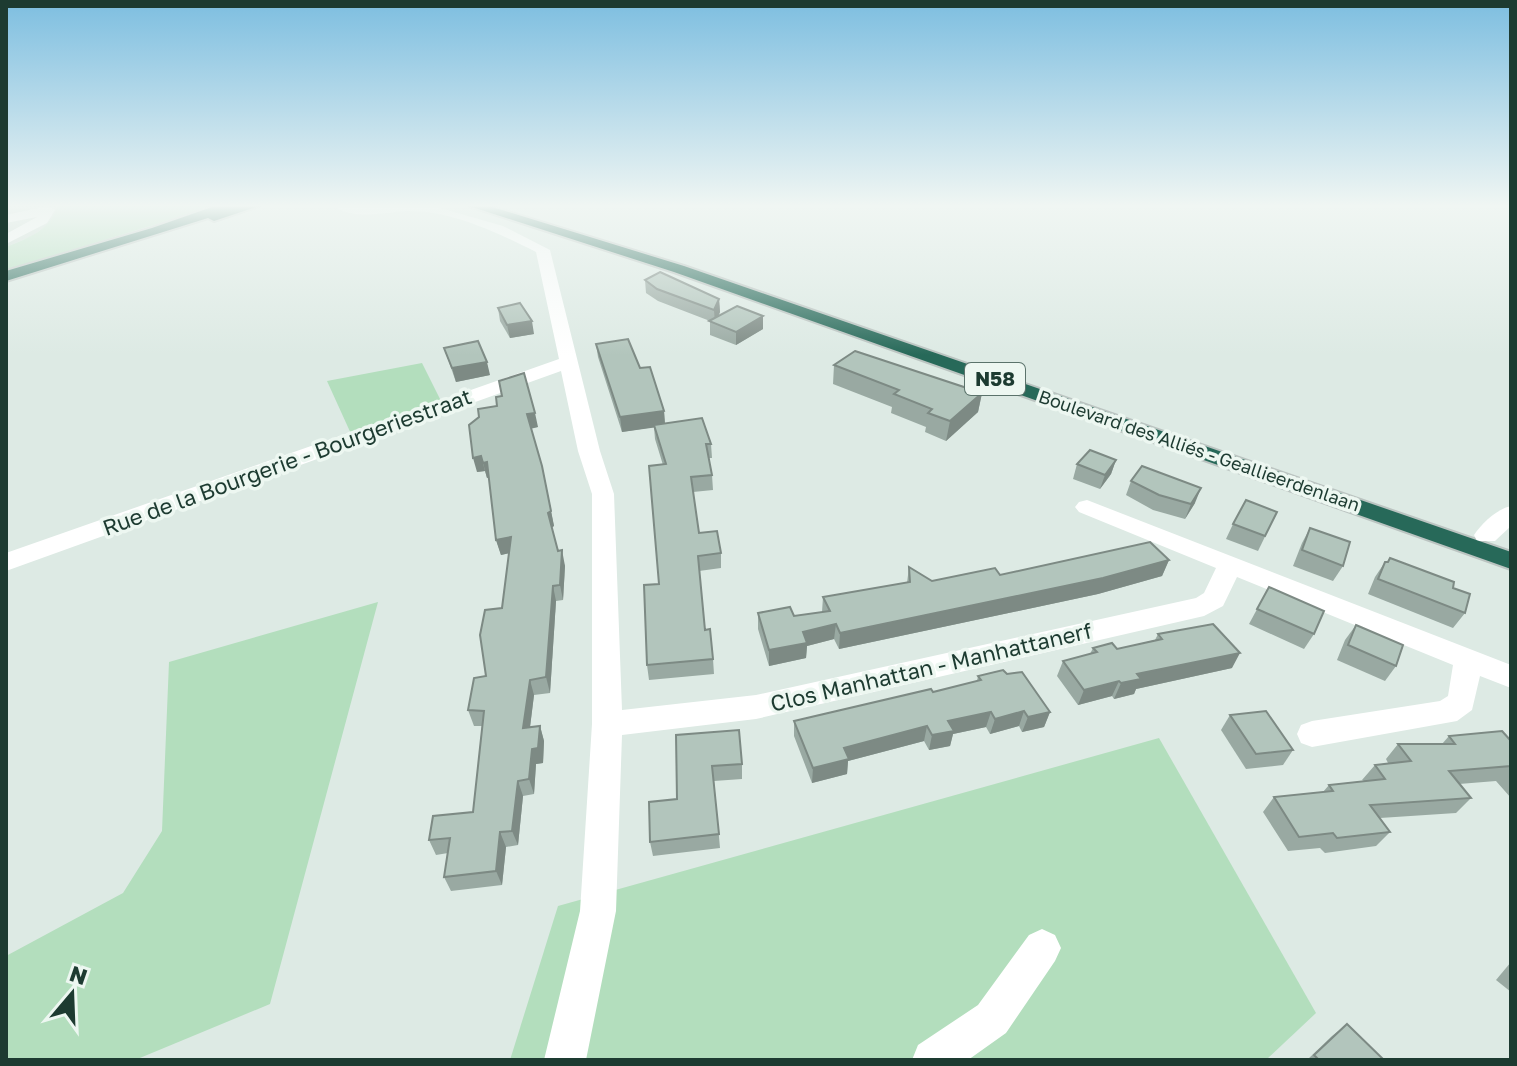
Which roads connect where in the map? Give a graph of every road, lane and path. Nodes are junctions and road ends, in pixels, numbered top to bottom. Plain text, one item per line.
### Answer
1 (74, 256) edge
2 (544, 256) edge
3 (636, 256) edge
4 (667, 256) edge
5 (6, 276) edge
6 (569, 362) junction
7 (1087, 507) dead end
8 (1511, 513) edge
9 (1486, 535) junction
10 (1511, 543) edge
11 (1511, 561) edge
12 (6, 562) edge
13 (1230, 565) junction
14 (1468, 660) junction
15 (1511, 677) edge
16 (607, 724) junction
17 (1312, 734) dead end
18 (1042, 948) dead end
19 (565, 1060) edge
20 (933, 1060) edge

1 - 5 highway
2 - 6 street
3 - 11 highway, Boulevard des Alliés - Geallieerdenlaan / N58
4 - 9 highway, Boulevard des Alliés - Geallieerdenlaan / N58
6 - 12 street, Rue de la Bourgerie - Bourgeriestraat
6 - 16 street
7 - 13 street
8 - 9 street
9 - 10 highway, Boulevard des Alliés - Geallieerdenlaan / N58
13 - 14 street
13 - 16 street, Clos Manhattan - Manhattanerf
14 - 15 street
14 - 17 street
16 - 19 street
18 - 20 street

